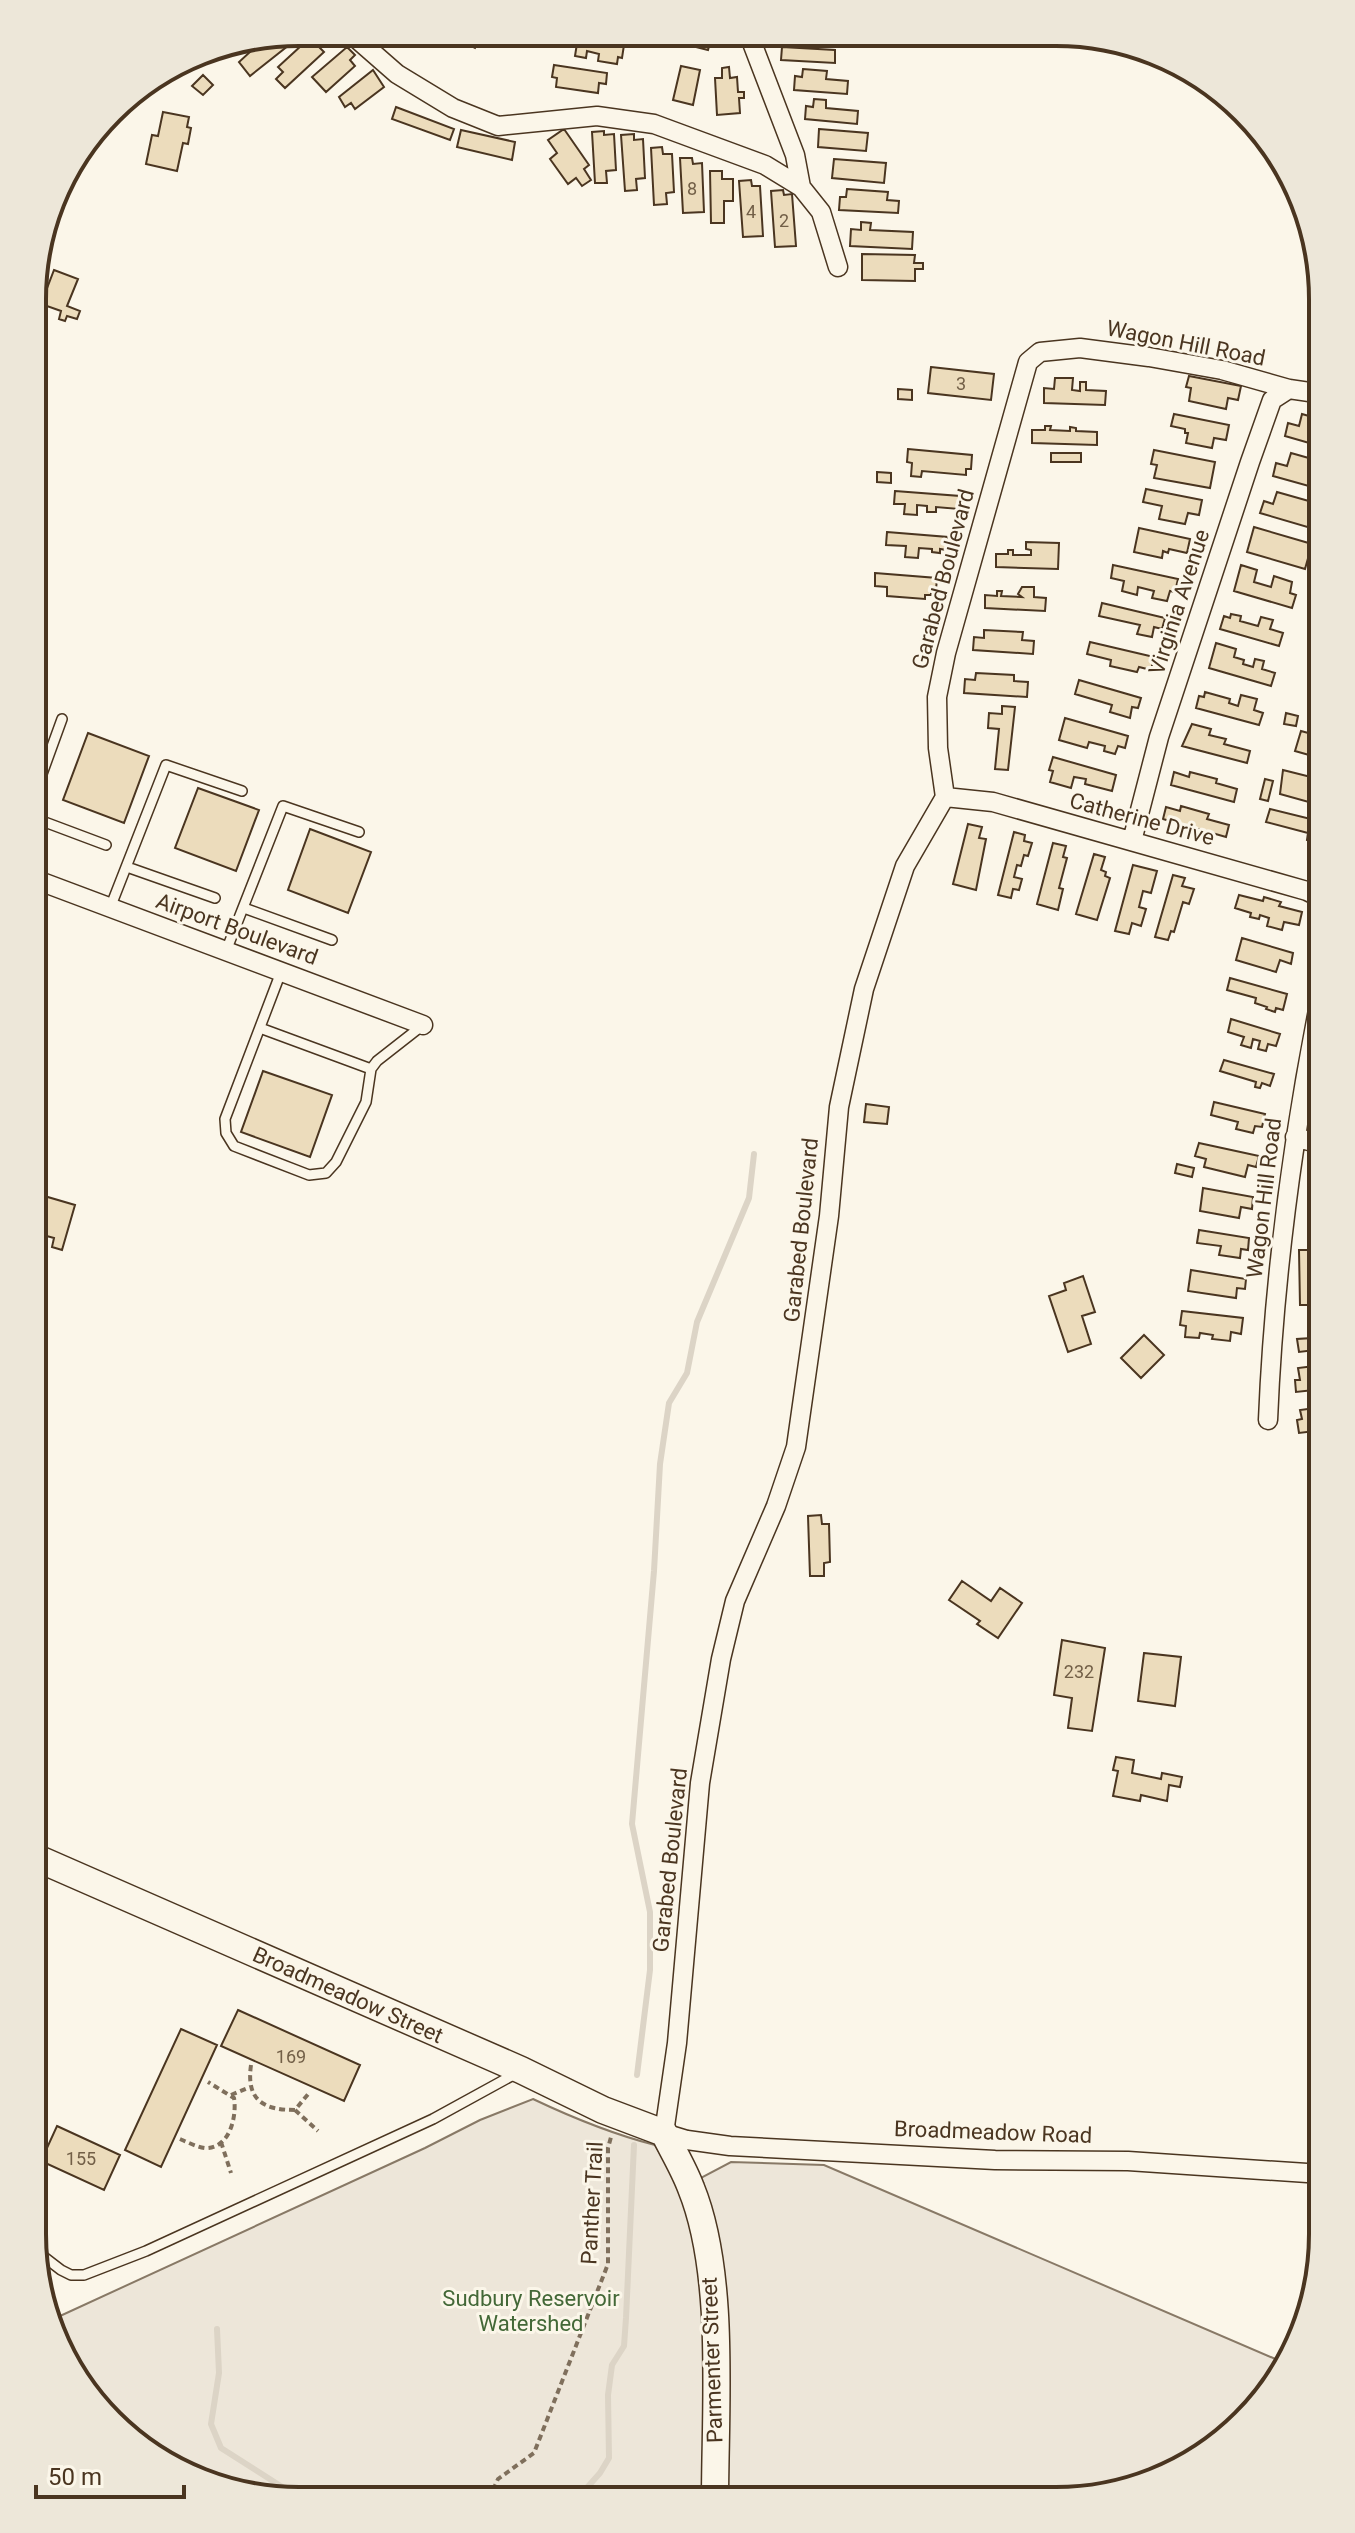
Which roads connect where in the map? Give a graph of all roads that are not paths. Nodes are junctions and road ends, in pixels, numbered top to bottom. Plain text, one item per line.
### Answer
1 (753, 46) edge
2 (366, 47) edge
3 (801, 187) junction
4 (838, 267) dead end
5 (1040, 352) joint
6 (1289, 389) junction
7 (1309, 392) edge
8 (62, 719) dead end
9 (46, 763) edge
10 (242, 791) dead end
11 (945, 797) junction
12 (46, 822) edge
13 (359, 832) dead end
14 (1132, 841) junction
15 (106, 845) dead end
16 (127, 867) junction
17 (46, 884) edge
18 (1309, 892) edge
19 (215, 898) dead end
20 (110, 908) junction
21 (244, 908) junction
22 (332, 940) dead end
23 (226, 951) junction
24 (281, 972) junction
25 (423, 1025) joint
26 (260, 1028) junction
27 (1309, 1055) edge
28 (371, 1069) junction
29 (1295, 1137) junction
30 (1309, 1141) edge
31 (1268, 1420) dead end
32 (46, 1862) edge
33 (521, 2070) junction
34 (664, 2133) junction
35 (1308, 2173) edge
36 (48, 2260) edge
37 (715, 2487) edge

1 - 3 street
2 - 3 street
3 - 4 street
5 - 6 street, Wagon Hill Road
5 - 11 street, Garabed Boulevard
6 - 7 street, Wagon Hill Road
6 - 14 street, Virginia Avenue
8 - 9 lane
10 - 16 lane
11 - 14 street, Catherine Drive
11 - 34 street, Garabed Boulevard
12 - 15 lane
13 - 21 lane
14 - 18 street, Catherine Drive
16 - 19 lane
16 - 20 lane
17 - 20 street, Airport Boulevard
20 - 23 street, Airport Boulevard
21 - 22 lane
21 - 23 lane
23 - 24 street, Airport Boulevard
24 - 25 street, Airport Boulevard
24 - 26 lane
25 - 28 lane
26 - 28 lane
26 - 28 lane
27 - 29 street, Wagon Hill Road
29 - 30 street
29 - 31 street, Wagon Hill Road
32 - 33 street, Broadmeadow Street
33 - 34 street, Broadmeadow Street
33 - 36 lane
34 - 35 street, Broadmeadow Road
34 - 37 street, Parmenter Street

